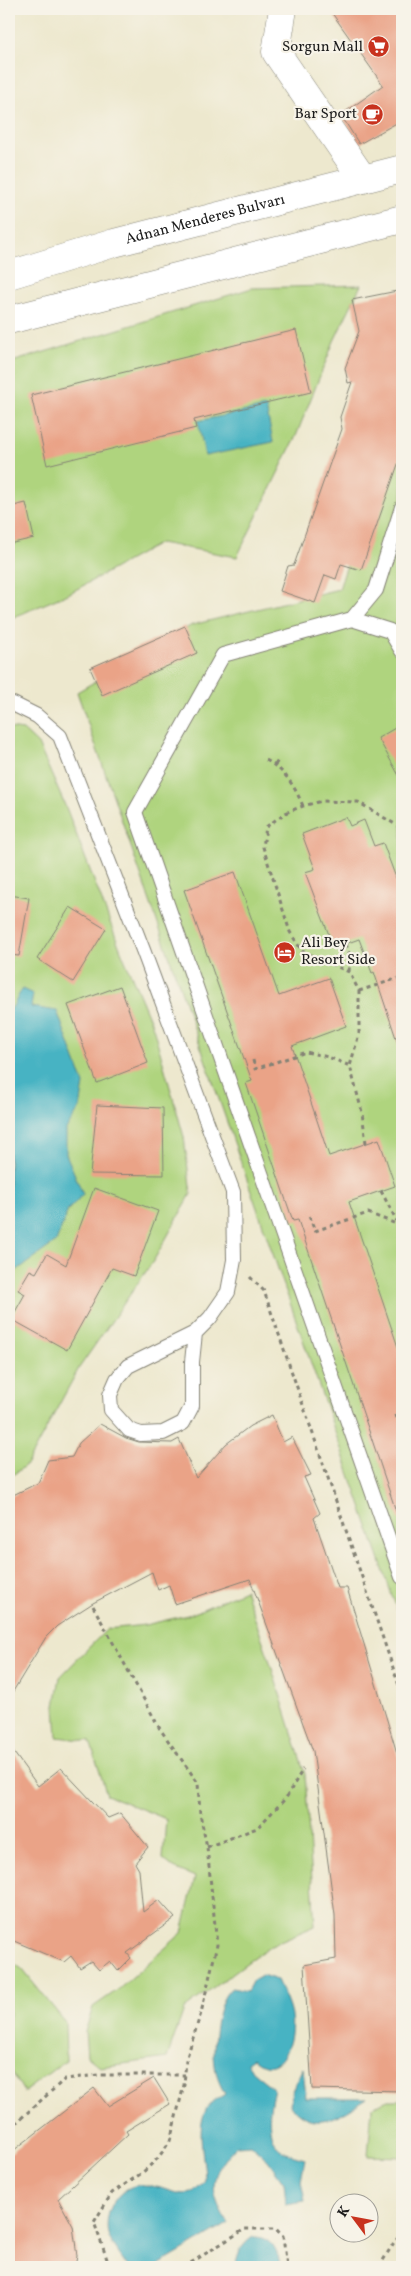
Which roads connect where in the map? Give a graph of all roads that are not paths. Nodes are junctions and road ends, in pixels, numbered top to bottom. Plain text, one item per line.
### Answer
1 (283, 9) edge
2 (402, 169) edge
3 (363, 179) junction
4 (402, 219) edge
5 (9, 275) edge
6 (9, 320) edge
7 (402, 506) edge
8 (352, 619) junction
9 (402, 651) edge
10 (9, 704) edge
11 (195, 1333) junction
12 (402, 1577) edge

1 - 3 main road
2 - 3 main road, Adnan Menderes Bulvarı
3 - 5 main road, Adnan Menderes Bulvarı
4 - 6 main road
7 - 8 lane
8 - 9 lane
8 - 12 lane
10 - 11 lane
11 - 11 lane

